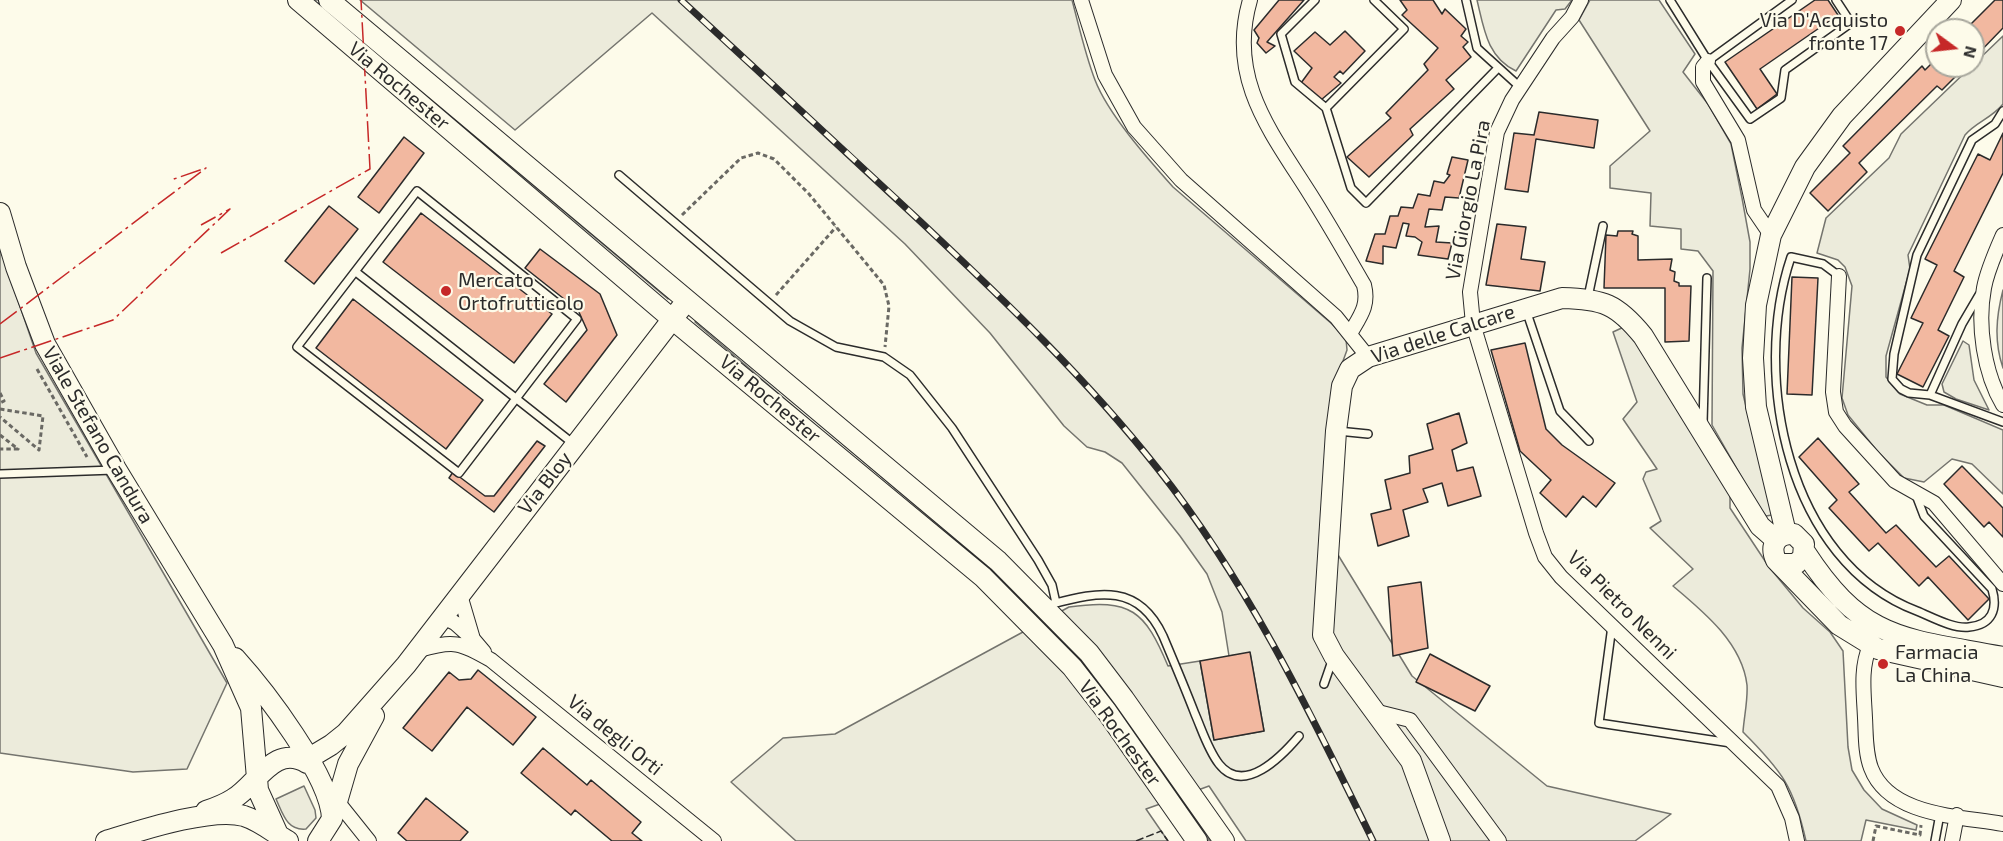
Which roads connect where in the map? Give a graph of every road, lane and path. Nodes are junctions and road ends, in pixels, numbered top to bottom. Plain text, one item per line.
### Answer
1 (298, 0) edge
2 (328, 0) edge
3 (1081, 0) edge
4 (1250, 0) edge
5 (1315, 0) edge
6 (1374, 0) edge
7 (1466, 0) edge
8 (1581, 0) edge
9 (1670, 0) edge
10 (1792, 0) edge
11 (1836, 0) edge
12 (1951, 0) edge
13 (1708, 61) junction
14 (1498, 68) junction
15 (1521, 88) junction
16 (1326, 108) junction
17 (2003, 111) edge
18 (620, 175) dead end
19 (0, 213) edge
20 (674, 222) junction
21 (1603, 226) dead end
22 (836, 227) junction
23 (1771, 235) junction
24 (2003, 235) edge
25 (356, 272) junction
26 (1839, 276) joint
27 (1707, 278) dead end
28 (1984, 287) junction
29 (1588, 298) junction
30 (686, 302) junction
31 (769, 303) junction
32 (1525, 308) junction
33 (672, 319) junction
34 (1473, 324) junction
35 (1351, 332) junction
36 (884, 357) junction
37 (1368, 357) junction
38 (35, 364) dead end
39 (0, 393) edge
40 (1930, 395) junction
41 (516, 398) junction
42 (0, 403) edge
43 (2003, 405) edge
44 (0, 410) edge
45 (0, 417) edge
46 (2003, 422) edge
47 (1336, 431) junction
48 (1703, 432) junction
49 (1368, 434) dead end
50 (0, 435) edge
51 (1589, 441) dead end
52 (575, 445) junction
53 (0, 449) edge
54 (77, 460) dead end
55 (117, 470) junction
56 (0, 474) edge
57 (1915, 493) junction
58 (1781, 537) junction
59 (1805, 552) junction
60 (1782, 564) junction
61 (2003, 585) edge
62 (460, 595) junction
63 (1051, 605) junction
64 (443, 617) junction
65 (1612, 625) junction
66 (470, 642) junction
67 (223, 645) junction
68 (1870, 646) junction
69 (419, 650) junction
70 (1334, 656) junction
71 (2003, 657) edge
72 (406, 665) junction
73 (2003, 677) edge
74 (1324, 684) dead end
75 (1374, 711) junction
76 (1299, 736) dead end
77 (1737, 744) junction
78 (309, 765) junction
79 (260, 784) junction
80 (334, 809) junction
81 (1924, 810) junction
82 (1940, 812) junction
83 (1957, 815) junction
84 (187, 819) junction
85 (2003, 824) edge
86 (277, 836) edge
87 (1190, 839) edge
88 (317, 840) edge
89 (106, 841) edge
90 (369, 841) edge
91 (714, 841) edge
92 (1224, 841) edge
93 (1440, 841) edge
94 (1499, 841) edge
95 (1797, 841) edge
96 (1873, 841) edge
97 (1935, 841) edge
98 (1952, 841) edge

1 - 33 main road, Via Rochester
2 - 30 main road, Via Rochester
3 - 35 street
4 - 35 street
5 - 16 lane
6 - 16 lane
7 - 14 lane
8 - 15 street, Via Giorgio La Pira
9 - 13 lane
10 - 13 lane
11 - 13 lane
12 - 23 main road
13 - 23 street
14 - 15 lane
14 - 16 lane
15 - 34 street, Via Giorgio La Pira
17 - 40 lane
18 - 20 lane
19 - 55 main road, Viale Stefano Candura
20 - 22 path
20 - 31 lane
21 - 29 lane
22 - 31 path
22 - 36 path
23 - 58 main road
24 - 28 street
25 - 41 lane
25 - 41 lane
25 - 41 lane
26 - 57 street
26 - 57 lane
27 - 48 lane
28 - 40 lane
28 - 43 street
29 - 32 main road, Via delle Calcare
29 - 48 main road, Via delle Calcare
30 - 33 main road, Via Bloy
30 - 63 main road, Via Rochester
31 - 36 lane
32 - 34 main road, Via delle Calcare
32 - 51 lane
33 - 52 main road, Via Bloy
33 - 87 main road, Via Rochester
34 - 37 main road, Via delle Calcare
34 - 65 street, Via Pietro Nenni
35 - 37 street
36 - 63 lane
37 - 47 main road, Via delle Calcare
38 - 54 path
39 - 42 path
40 - 46 lane
41 - 52 lane
44 - 45 path
47 - 49 lane
47 - 70 main road, Via delle Calcare
48 - 58 main road, Via delle Calcare
50 - 53 path
52 - 62 main road, Via Bloy
55 - 56 lane
55 - 67 main road, Viale Stefano Candura
57 - 61 street
58 - 59 main road
58 - 60 main road
59 - 60 main road
59 - 71 main road
60 - 68 main road
62 - 64 main road, Via Bloy
62 - 66 street
63 - 76 lane
63 - 92 main road, Via Rochester
64 - 66 street, Via degli Orti
64 - 69 main road, Via Bloy
65 - 77 street, Via Pietro Nenni
65 - 77 lane
66 - 69 street
66 - 91 street, Via degli Orti
67 - 78 main road
67 - 79 main road
68 - 73 main road
68 - 81 street
69 - 72 main road, Via Bloy
70 - 74 lane
70 - 75 main road, Via delle Calcare
72 - 78 main road
72 - 80 main road
75 - 93 main road, Via delle Calcare
75 - 94 street
77 - 95 street, Via Pietro Nenni
78 - 79 main road
78 - 80 main road
79 - 84 main road
79 - 86 main road
80 - 88 main road
80 - 90 street
81 - 82 street
81 - 96 path
82 - 83 street
82 - 97 lane
83 - 85 street
83 - 98 street
84 - 86 main road
84 - 89 main road

